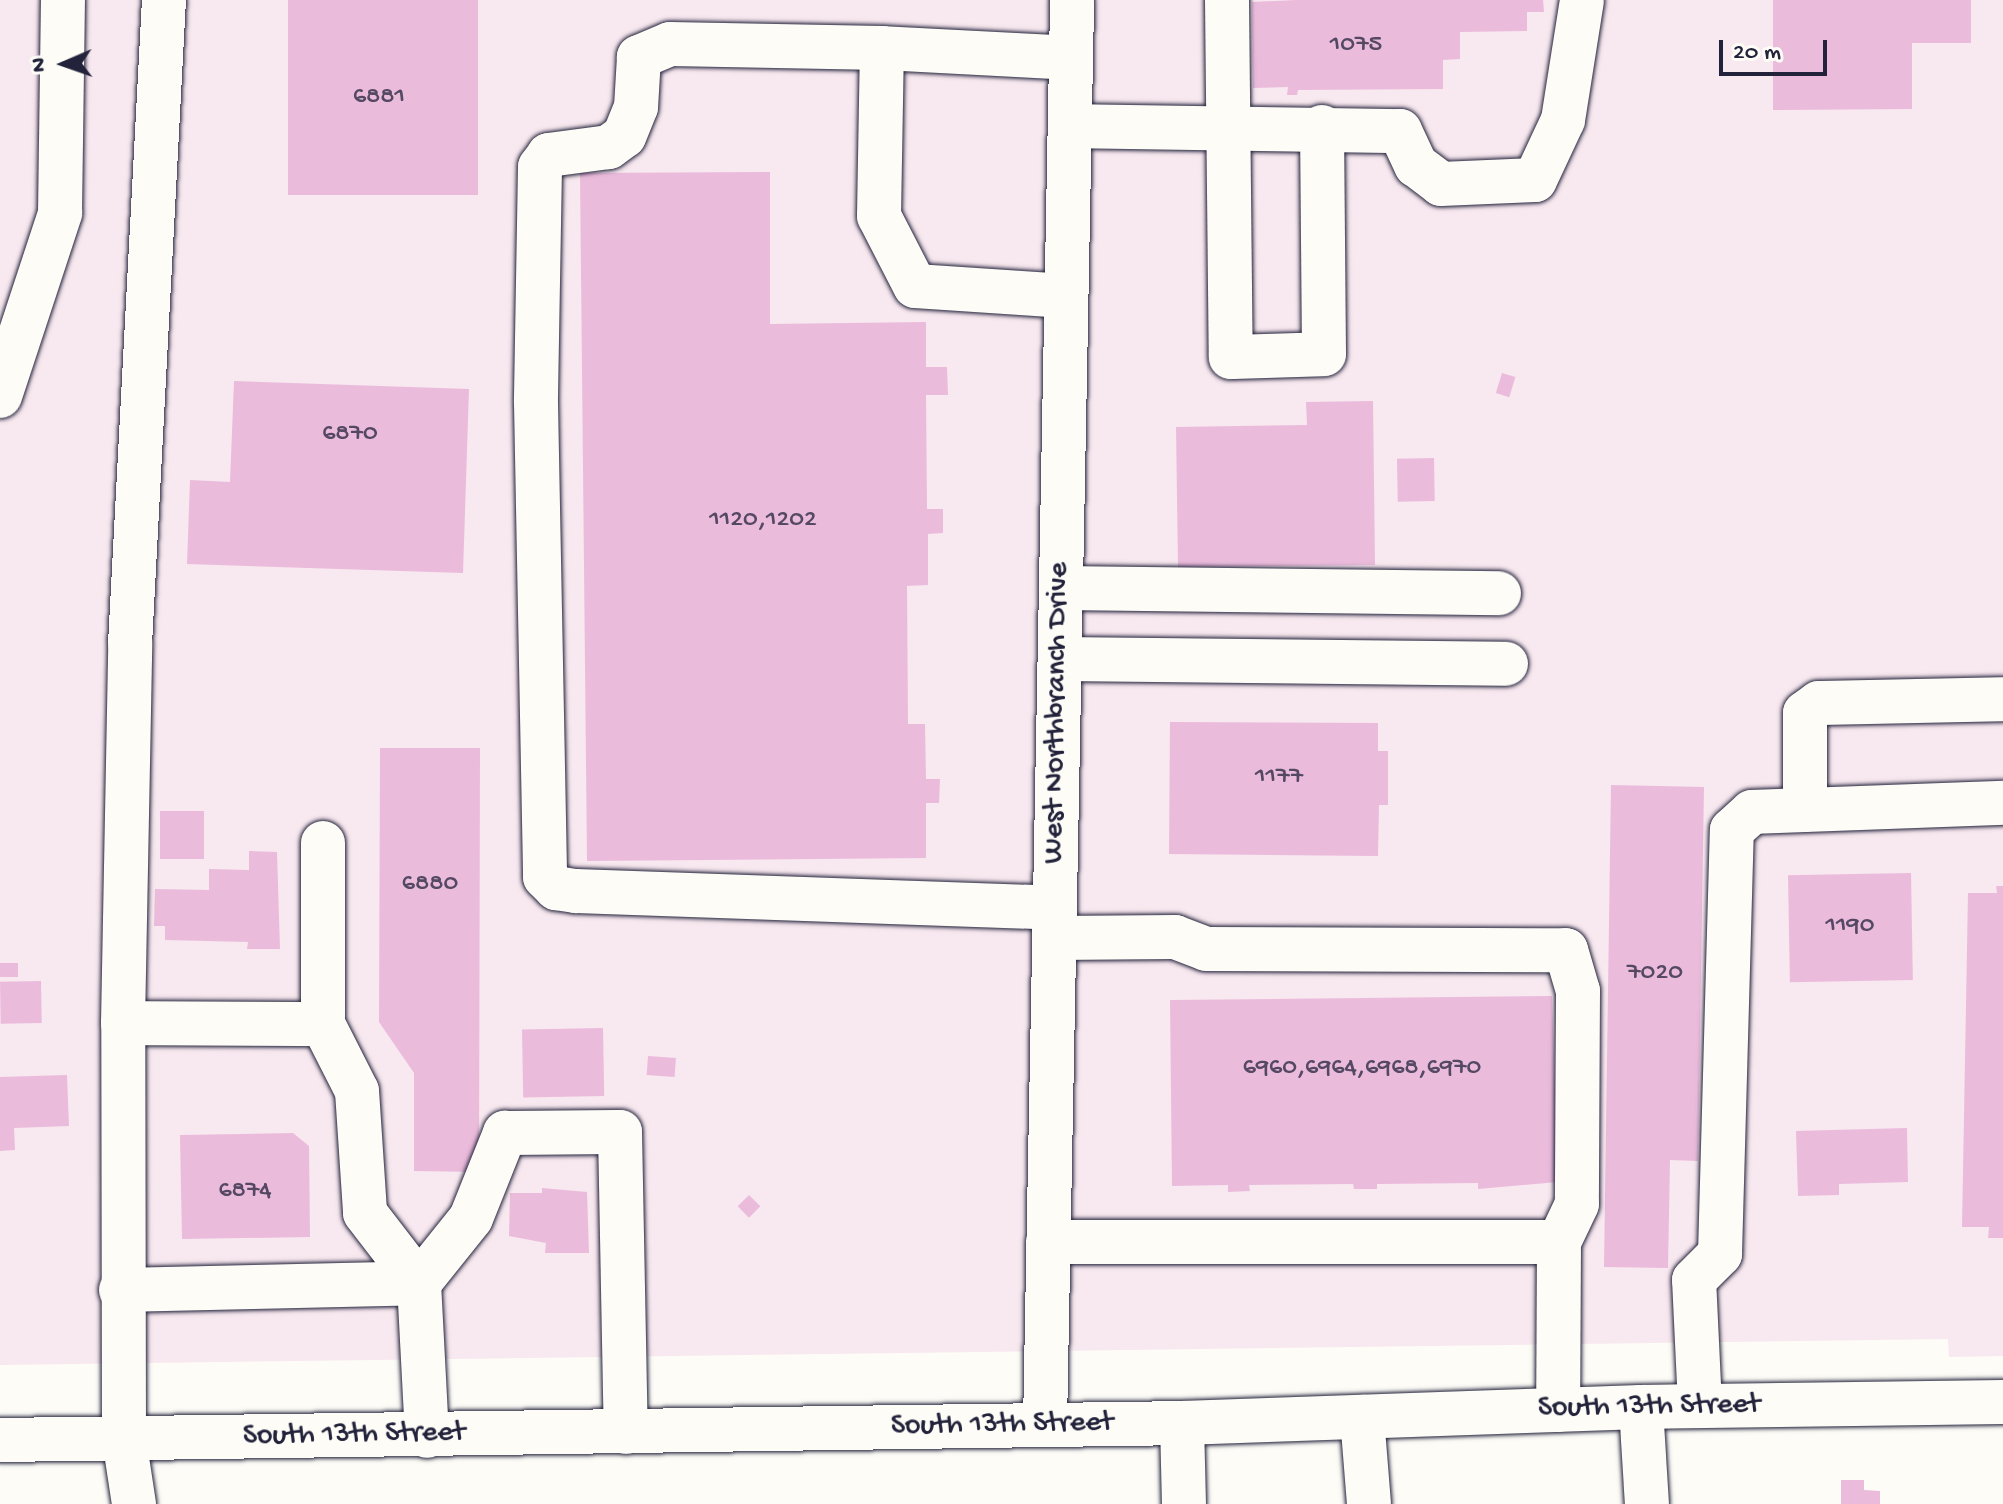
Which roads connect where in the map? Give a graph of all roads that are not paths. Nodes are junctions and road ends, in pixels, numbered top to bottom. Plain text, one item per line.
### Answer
1 (63, 0) edge
2 (164, 0) edge
3 (1072, 0) edge
4 (1227, 0) edge
5 (1582, 0) edge
6 (882, 48) junction
7 (1071, 58) junction
8 (1070, 126) junction
9 (1229, 127) junction
10 (1322, 127) junction
11 (1066, 296) junction
12 (0, 396) edge
13 (1061, 588) junction
14 (1499, 593) dead end
15 (1060, 659) junction
16 (1506, 664) dead end
17 (2003, 699) edge
18 (2003, 803) edge
19 (1805, 810) junction
20 (323, 843) dead end
21 (1055, 923) junction
22 (123, 1023) junction
23 (323, 1024) junction
24 (1048, 1242) junction
25 (1559, 1242) junction
26 (419, 1283) junction
27 (121, 1290) junction
28 (2003, 1402) edge
29 (1700, 1406) junction
30 (1641, 1407) junction
31 (1558, 1410) junction
32 (1362, 1417) junction
33 (1182, 1423) junction
34 (1045, 1425) junction
35 (626, 1432) junction
36 (427, 1436) junction
37 (124, 1439) junction
38 (0, 1440) edge
39 (134, 1504) edge
40 (1184, 1504) edge
41 (1369, 1504) edge
42 (1647, 1504) edge

1 - 12 street
2 - 22 street
3 - 7 street, West Northbranch Drive
4 - 9 street
5 - 10 street
6 - 7 street
6 - 11 street
6 - 21 street
7 - 8 street, West Northbranch Drive
8 - 9 street
8 - 11 street, West Northbranch Drive
9 - 10 street
9 - 10 street
11 - 13 street, West Northbranch Drive
13 - 14 street
13 - 15 street, West Northbranch Drive
15 - 16 street
15 - 21 street, West Northbranch Drive
17 - 19 street
18 - 19 street
19 - 29 street
20 - 23 street
21 - 24 street, West Northbranch Drive
21 - 25 street
22 - 23 street
22 - 27 street
23 - 26 street
24 - 25 street
24 - 34 street, West Northbranch Drive
25 - 31 street
26 - 27 street
26 - 35 street
26 - 36 street
27 - 37 street
28 - 29 street, South 13th Street
29 - 30 street, South 13th Street
30 - 31 street, South 13th Street
30 - 42 street
31 - 32 street, South 13th Street
32 - 33 street, South 13th Street
32 - 41 street
33 - 34 street, South 13th Street
33 - 40 street
34 - 35 street, South 13th Street
35 - 36 street, South 13th Street
36 - 37 street, South 13th Street
37 - 38 street, South 13th Street
37 - 39 street

